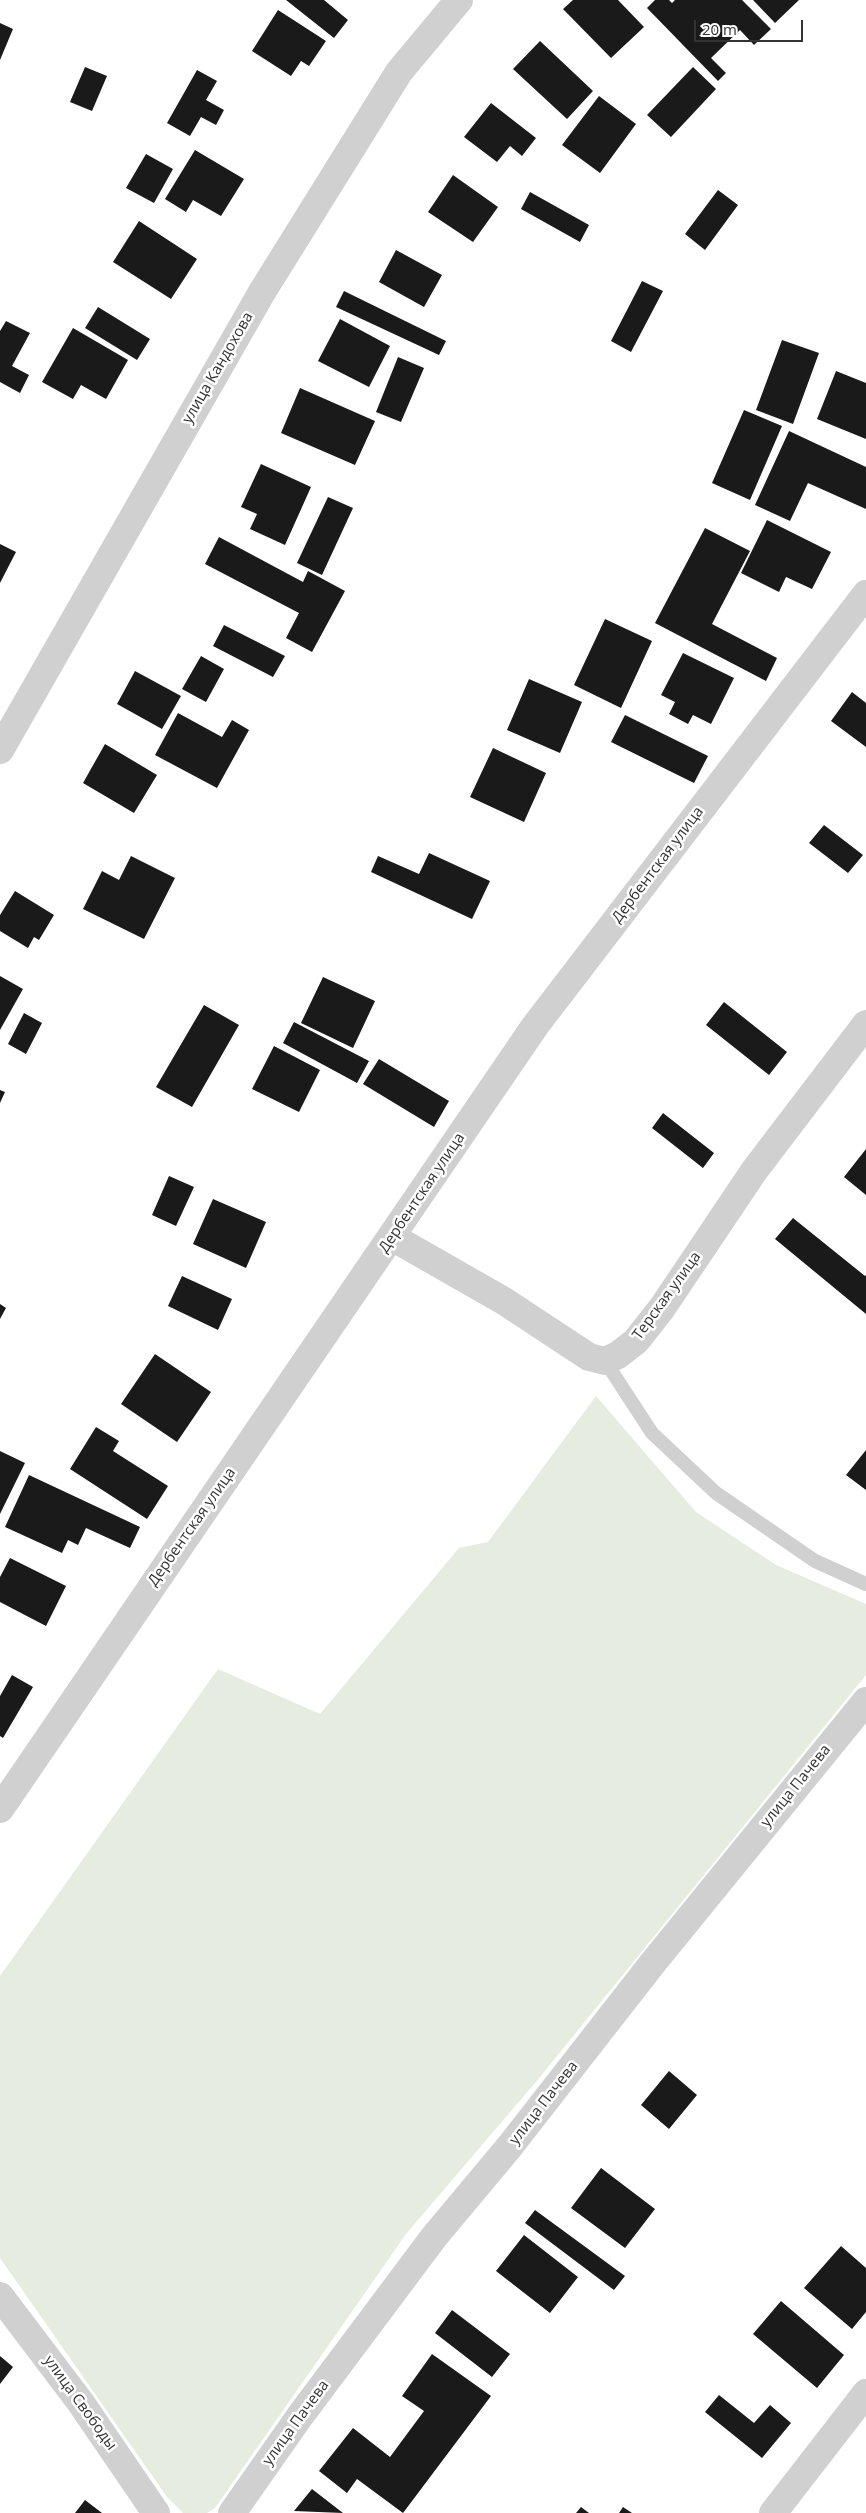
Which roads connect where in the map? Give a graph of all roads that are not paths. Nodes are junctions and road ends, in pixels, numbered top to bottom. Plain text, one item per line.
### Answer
1 (459, 0) edge
2 (866, 594) edge
3 (0, 750) edge
4 (866, 1024) edge
5 (392, 1237) junction
6 (605, 1361) junction
7 (866, 1584) edge
8 (866, 1701) edge
9 (0, 1809) edge
10 (0, 2296) edge
11 (866, 2393) edge
12 (156, 2513) edge
13 (232, 2513) edge
14 (773, 2513) edge

1 - 3 street, улица Кандохова
2 - 5 street, Дербентская улица
4 - 6 street, Терская улица
5 - 6 street
5 - 9 street, Дербентская улица
6 - 7 lane
8 - 13 street, улица Пачева
10 - 12 street, улица Свободы
11 - 14 street

